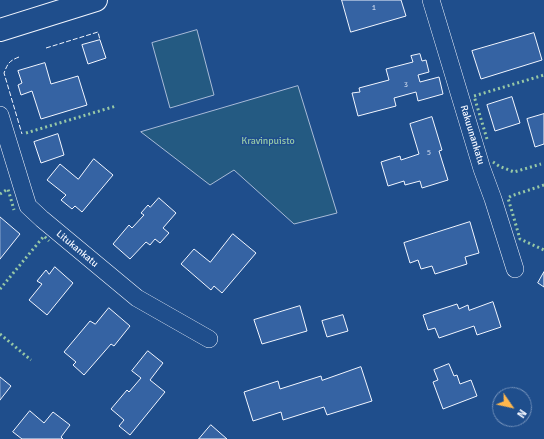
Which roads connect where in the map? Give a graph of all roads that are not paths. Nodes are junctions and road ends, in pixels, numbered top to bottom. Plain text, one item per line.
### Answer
1 (96, 0) edge
2 (431, 0) edge
3 (0, 30) edge
4 (0, 115) edge
5 (515, 268) dead end
6 (209, 339) dead end

1 - 3 street
2 - 5 street, Rakuunankatu
4 - 6 street, Litukankatu

